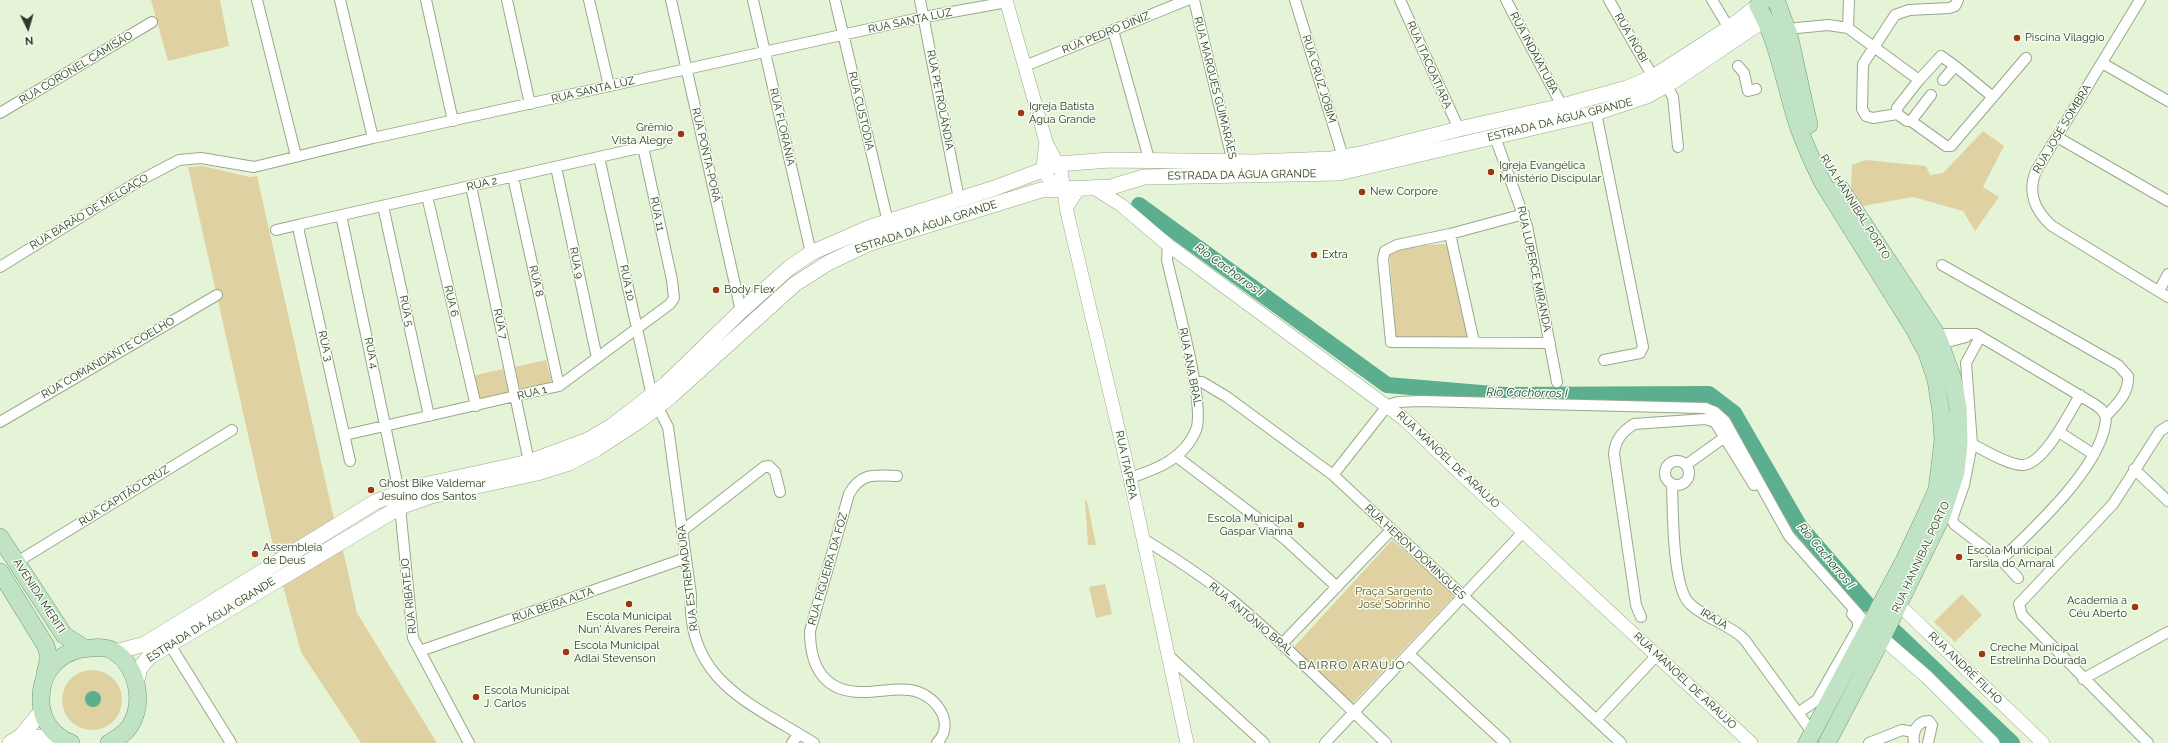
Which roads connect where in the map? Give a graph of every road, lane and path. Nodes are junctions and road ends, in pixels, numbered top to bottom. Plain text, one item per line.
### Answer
1 (257, 0) edge
2 (340, 0) edge
3 (426, 0) edge
4 (507, 0) edge
5 (590, 0) edge
6 (671, 0) edge
7 (753, 0) edge
8 (835, 0) edge
9 (920, 0) edge
10 (1187, 0) edge
11 (1194, 0) edge
12 (1294, 0) edge
13 (1400, 0) edge
14 (1506, 0) edge
15 (1609, 0) edge
16 (1712, 0) edge
17 (1849, 0) edge
18 (1958, 0) edge
19 (2140, 0) edge
20 (1006, 1) edge
21 (1927, 4) edge
22 (1769, 11) edge
23 (924, 17) junction
24 (152, 22) dead end
25 (1729, 28) junction
26 (1848, 28) junction
27 (1787, 29) junction
28 (1113, 30) junction
29 (843, 35) junction
30 (1874, 47) junction
31 (764, 52) junction
32 (2026, 58) dead end
33 (2102, 63) junction
34 (1025, 66) junction
35 (1738, 66) dead end
36 (1955, 66) junction
37 (687, 69) junction
38 (1652, 77) junction
39 (1919, 80) junction
40 (1943, 80) dead end
41 (1666, 85) junction
42 (610, 86) junction
43 (1756, 89) dead end
44 (1931, 95) dead end
45 (1993, 96) junction
46 (2168, 101) edge
47 (530, 104) junction
48 (1562, 106) junction
49 (0, 113) edge
50 (1596, 113) junction
51 (1897, 114) junction
52 (454, 121) junction
53 (1911, 121) junction
54 (1458, 129) junction
55 (1495, 137) junction
56 (2057, 137) junction
57 (373, 138) junction
58 (1046, 142) junction
59 (661, 143) dead end
60 (643, 147) junction
61 (1678, 148) dead end
62 (296, 156) junction
63 (599, 157) junction
64 (1343, 158) junction
65 (1149, 159) junction
66 (180, 160) joint
67 (1110, 160) junction
68 (1058, 164) junction
69 (556, 167) junction
70 (1043, 168) junction
71 (1234, 168) junction
72 (1283, 168) junction
73 (513, 177) junction
74 (1120, 184) junction
75 (471, 186) junction
76 (1071, 188) junction
77 (1094, 188) junction
78 (427, 196) junction
79 (960, 199) junction
80 (2168, 201) edge
81 (1066, 205) joint
82 (1121, 205) junction
83 (383, 206) junction
84 (1524, 214) junction
85 (342, 215) junction
86 (888, 222) junction
87 (301, 228) junction
88 (276, 230) dead end
89 (1450, 234) junction
90 (1168, 245) junction
91 (811, 253) junction
92 (1942, 265) dead end
93 (0, 267) edge
94 (2168, 274) edge
95 (672, 280) joint
96 (2159, 291) junction
97 (216, 295) dead end
98 (2168, 297) edge
99 (741, 311) junction
100 (637, 328) junction
101 (1978, 336) junction
102 (1943, 337) junction
103 (1920, 341) junction
104 (1474, 342) junction
105 (1550, 343) junction
106 (597, 358) junction
107 (1604, 360) dead end
108 (1194, 382) junction
109 (1557, 382) dead end
110 (559, 386) junction
111 (2080, 395) junction
112 (516, 397) junction
113 (655, 401) junction
114 (476, 406) junction
115 (1388, 406) junction
116 (430, 416) junction
117 (2106, 416) junction
118 (0, 422) edge
119 (386, 425) junction
120 (2168, 426) edge
121 (232, 430) dead end
122 (2059, 432) junction
123 (345, 435) junction
124 (1725, 437) junction
125 (1972, 444) junction
126 (2093, 454) junction
127 (1177, 457) junction
128 (350, 461) dead end
129 (529, 462) junction
130 (1686, 465) junction
131 (2134, 469) junction
132 (1333, 475) junction
133 (897, 476) dead end
134 (1130, 478) junction
135 (1672, 484) junction
136 (399, 492) junction
137 (780, 492) dead end
138 (2168, 501) edge
139 (400, 507) junction
140 (1391, 530) junction
141 (1524, 531) junction
142 (682, 532) junction
143 (0, 537) edge
144 (1142, 538) junction
145 (686, 558) junction
146 (2001, 560) junction
147 (17, 562) junction
148 (0, 572) edge
149 (2018, 578) dead end
150 (1338, 587) junction
151 (1462, 596) junction
152 (1892, 599) junction
153 (1641, 617) dead end
154 (1869, 626) junction
155 (2168, 632) edge
156 (1882, 638) junction
157 (1282, 644) junction
158 (170, 645) junction
159 (84, 648) junction
160 (420, 651) junction
161 (115, 652) junction
162 (1410, 655) junction
163 (1657, 655) junction
164 (1169, 656) junction
165 (45, 675) junction
166 (2083, 679) junction
167 (136, 684) junction
168 (41, 712) junction
169 (1354, 712) junction
170 (1798, 713) junction
171 (1596, 720) junction
172 (1914, 732) junction
173 (799, 734) junction
174 (131, 735) edge
175 (1810, 738) edge
176 (16, 739) edge
177 (66, 741) edge
178 (109, 743) edge
179 (231, 743) edge
180 (469, 743) edge
181 (792, 743) edge
182 (814, 743) edge
183 (937, 743) edge
184 (1187, 743) edge
185 (1264, 743) edge
186 (1325, 743) edge
187 (1386, 743) edge
188 (1505, 743) edge
189 (1621, 743) edge
190 (1751, 743) edge
191 (1827, 743) edge
192 (1869, 743) edge
193 (1914, 743) edge
194 (1928, 743) edge
195 (1993, 743) edge
196 (2043, 743) edge
197 (2148, 743) edge

1 - 62 street
2 - 57 street
3 - 52 street
4 - 47 street
5 - 42 street
6 - 37 street, RUA PONTA-PORÃ
7 - 31 street, RUA FLORÂNIA
8 - 29 street, RUA CUSTÓDIA
9 - 23 street, RUA PETROLÂNDIA
10 - 28 street, RUA PEDRO DINIZ
11 - 71 street, RUA MARQUES GUIMARÃES
12 - 64 street, RUA CRUZ JOBIM
13 - 54 street, RUA ITACOATIARA
14 - 48 street, RUA INDAIATUBA
15 - 38 street, RUA INOBI
16 - 25 street
17 - 26 street
18 - 21 street
19 - 33 street, RUA JOSÉ SOMBRA
20 - 23 street, RUA SANTA LUZ
20 - 34 street
21 - 30 street
22 - 25 main road, ESTRADA DA ÁGUA GRANDE
22 - 27 main road, RUA HANNIBAL PORTO
22 - 41 main road, ESTRADA DA ÁGUA GRANDE
22 - 103 main road, RUA HANNIBAL PORTO
23 - 29 street, RUA SANTA LUZ
23 - 79 street, RUA PETROLÂNDIA
24 - 49 street, RUA CORONEL CAMISÃO
25 - 38 main road, ESTRADA DA ÁGUA GRANDE
26 - 27 street
26 - 30 street
27 - 102 main road, RUA HANNIBAL PORTO
28 - 34 street, RUA PEDRO DINIZ
28 - 65 street
29 - 31 street, RUA SANTA LUZ
29 - 86 street, RUA CUSTÓDIA
30 - 39 street
30 - 51 street
31 - 37 street, RUA SANTA LUZ
31 - 91 street, RUA FLORÂNIA
32 - 45 street
33 - 46 street
33 - 56 street, RUA JOSÉ SOMBRA
34 - 58 street
35 - 43 street
36 - 39 street
36 - 40 street
36 - 45 street
37 - 42 street, RUA SANTA LUZ
37 - 99 street, RUA PONTA-PORÃ
38 - 48 main road, ESTRADA DA ÁGUA GRANDE
39 - 51 street
41 - 50 main road, ESTRADA DA ÁGUA GRANDE
41 - 61 street
42 - 47 street, RUA SANTA LUZ
44 - 53 street
45 - 53 street
47 - 52 street, RUA SANTA LUZ
48 - 54 main road, ESTRADA DA ÁGUA GRANDE
50 - 55 main road, ESTRADA DA ÁGUA GRANDE
50 - 107 street
51 - 53 street
52 - 57 street, RUA SANTA LUZ
54 - 64 main road, ESTRADA DA ÁGUA GRANDE
55 - 72 main road, ESTRADA DA ÁGUA GRANDE
55 - 84 street, RUA LUPERCE MIRANDA
56 - 80 street
56 - 96 street, RUA JOSÉ SOMBRA
57 - 62 street, RUA SANTA LUZ
58 - 68 street
58 - 70 street
59 - 60 street, RUA 2
60 - 63 street, RUA 2
60 - 95 street, RUA 11
62 - 66 street, RUA SANTA LUZ
63 - 69 street, RUA 2
63 - 100 street, RUA 10
64 - 72 main road, ESTRADA DA ÁGUA GRANDE
65 - 67 main road, ESTRADA DA ÁGUA GRANDE
65 - 71 main road, ESTRADA DA ÁGUA GRANDE
66 - 93 street, RUA BARÃO DE MELGAÇO
67 - 68 main road, ESTRADA DA ÁGUA GRANDE
67 - 74 main road
68 - 70 main road, ESTRADA DA ÁGUA GRANDE
68 - 76 street
69 - 73 street, RUA 2
69 - 106 street, RUA 9
70 - 76 street
70 - 79 main road, ESTRADA DA ÁGUA GRANDE
71 - 72 main road, ESTRADA DA ÁGUA GRANDE
71 - 74 main road, ESTRADA DA ÁGUA GRANDE
73 - 75 street, RUA 2
73 - 110 street, RUA 8
74 - 77 main road, ESTRADA DA ÁGUA GRANDE
74 - 82 street
75 - 78 street, RUA 2
75 - 112 street, RUA 7
76 - 77 main road, ESTRADA DA ÁGUA GRANDE
76 - 81 main road
76 - 113 main road, ESTRADA DA ÁGUA GRANDE
77 - 82 street, RUA MANOEL DE ARAÚJO
78 - 83 street, RUA 2
78 - 114 street, RUA 6
79 - 86 main road, ESTRADA DA ÁGUA GRANDE
81 - 134 street, RUA ITAPERA
82 - 90 street, RUA MANOEL DE ARAÚJO
83 - 85 street, RUA 2
83 - 116 street, RUA 5
84 - 89 street
84 - 105 street, RUA LUPERCE MIRANDA
85 - 87 street, RUA 2
85 - 119 street, RUA 4
86 - 91 main road, ESTRADA DA ÁGUA GRANDE
87 - 88 street, RUA 2
87 - 123 street, RUA 3
89 - 104 street
89 - 104 street
90 - 108 street, RUA ANA BRAL
90 - 115 street, RUA MANOEL DE ARAÚJO
91 - 99 main road, ESTRADA DA ÁGUA GRANDE
92 - 117 street
94 - 96 street
95 - 100 street, RUA 1
96 - 98 street, RUA JOSÉ SOMBRA
97 - 118 street, RUA COMANDANTE COELHO
99 - 113 main road, ESTRADA DA ÁGUA GRANDE
100 - 106 street, RUA 1
100 - 113 street, RUA 10
101 - 102 street
101 - 111 street
101 - 125 street
102 - 103 street
102 - 152 main road, RUA HANNIBAL PORTO
103 - 152 main road, RUA HANNIBAL PORTO
104 - 105 street
105 - 109 street, RUA LUPERCE MIRANDA
106 - 110 street, RUA 1
108 - 127 street, RUA ANA BRAL
108 - 132 street, RUA HERON DOMINGUES
110 - 112 street, RUA 1
111 - 117 street
111 - 122 street
112 - 114 street, RUA 1
112 - 129 street, RUA 7
113 - 129 main road, ESTRADA DA ÁGUA GRANDE
113 - 139 main road, ESTRADA DA ÁGUA GRANDE
113 - 142 street, RUA ESTREMADURA
114 - 116 street, RUA 1
115 - 132 street
115 - 141 street, RUA MANOEL DE ARAÚJO
115 - 154 street
116 - 119 street, RUA 1
117 - 126 street
119 - 123 street, RUA 1
119 - 136 street, RUA 4
120 - 131 street
121 - 147 street, RUA CAPITÃO CRUZ
122 - 125 street
122 - 126 street
123 - 128 street, RUA 3
124 - 130 street
124 - 153 street
124 - 170 street
125 - 146 street
126 - 146 street
127 - 134 street, RUA ANA BRAL
127 - 150 street
129 - 136 main road, ESTRADA DA ÁGUA GRANDE
130 - 135 street
130 - 135 street
131 - 138 street
131 - 166 street
132 - 140 street, RUA HERON DOMINGUES
133 - 183 street, RUA FIGUEIRA DA FOZ
134 - 144 street, RUA ITAPERA
135 - 170 street, IRAJA
136 - 161 main road, ESTRADA DA ÁGUA GRANDE
137 - 142 street
139 - 158 main road, ESTRADA DA ÁGUA GRANDE
139 - 160 street, RUA RIBATEJO
140 - 150 street
140 - 151 street, RUA HERON DOMINGUES
141 - 151 street
141 - 163 street, RUA MANOEL DE ARAÚJO
142 - 145 street, RUA ESTREMADURA
143 - 147 main road, AVENIDA MERITI
144 - 157 street, RUA ANTÔNIO BRAL
144 - 164 street, RUA ITAPERA
145 - 160 street, RUA BEIRA ALTA
145 - 173 street, RUA ESTREMADURA
146 - 149 street
147 - 159 main road, AVENIDA MERITI
148 - 165 main road, AVENIDA MERITI
150 - 157 street
151 - 162 street
151 - 171 street, RUA HERON DOMINGUES
152 - 154 main road, RUA HANNIBAL PORTO
152 - 156 main road, RUA HANNIBAL PORTO
152 - 196 street, RUA ANDRÉ FILHO
154 - 156 street
154 - 175 main road, RUA HANNIBAL PORTO
155 - 166 street
156 - 191 main road, RUA HANNIBAL PORTO
156 - 195 street
157 - 169 street, RUA ANTÔNIO BRAL
158 - 167 main road, ESTRADA DA ÁGUA GRANDE
158 - 179 street
159 - 161 main road
159 - 165 main road
160 - 180 street, RUA RIBATEJO
161 - 167 main road
162 - 169 street
162 - 188 street
163 - 171 street
163 - 190 street, RUA MANOEL DE ARAÚJO
164 - 184 street, RUA ITAPERA
164 - 185 street
165 - 168 main road, AVENIDA MERITI
166 - 197 street
167 - 174 main road
168 - 176 main road
168 - 177 main road
169 - 186 street
169 - 187 street, RUA ANTÔNIO BRAL
170 - 175 street, IRAJA
171 - 189 street, RUA HERON DOMINGUES
172 - 192 street
172 - 193 street
172 - 194 street
173 - 181 street
173 - 182 street, RUA ESTREMADURA
174 - 178 main road
176 - 177 main road

